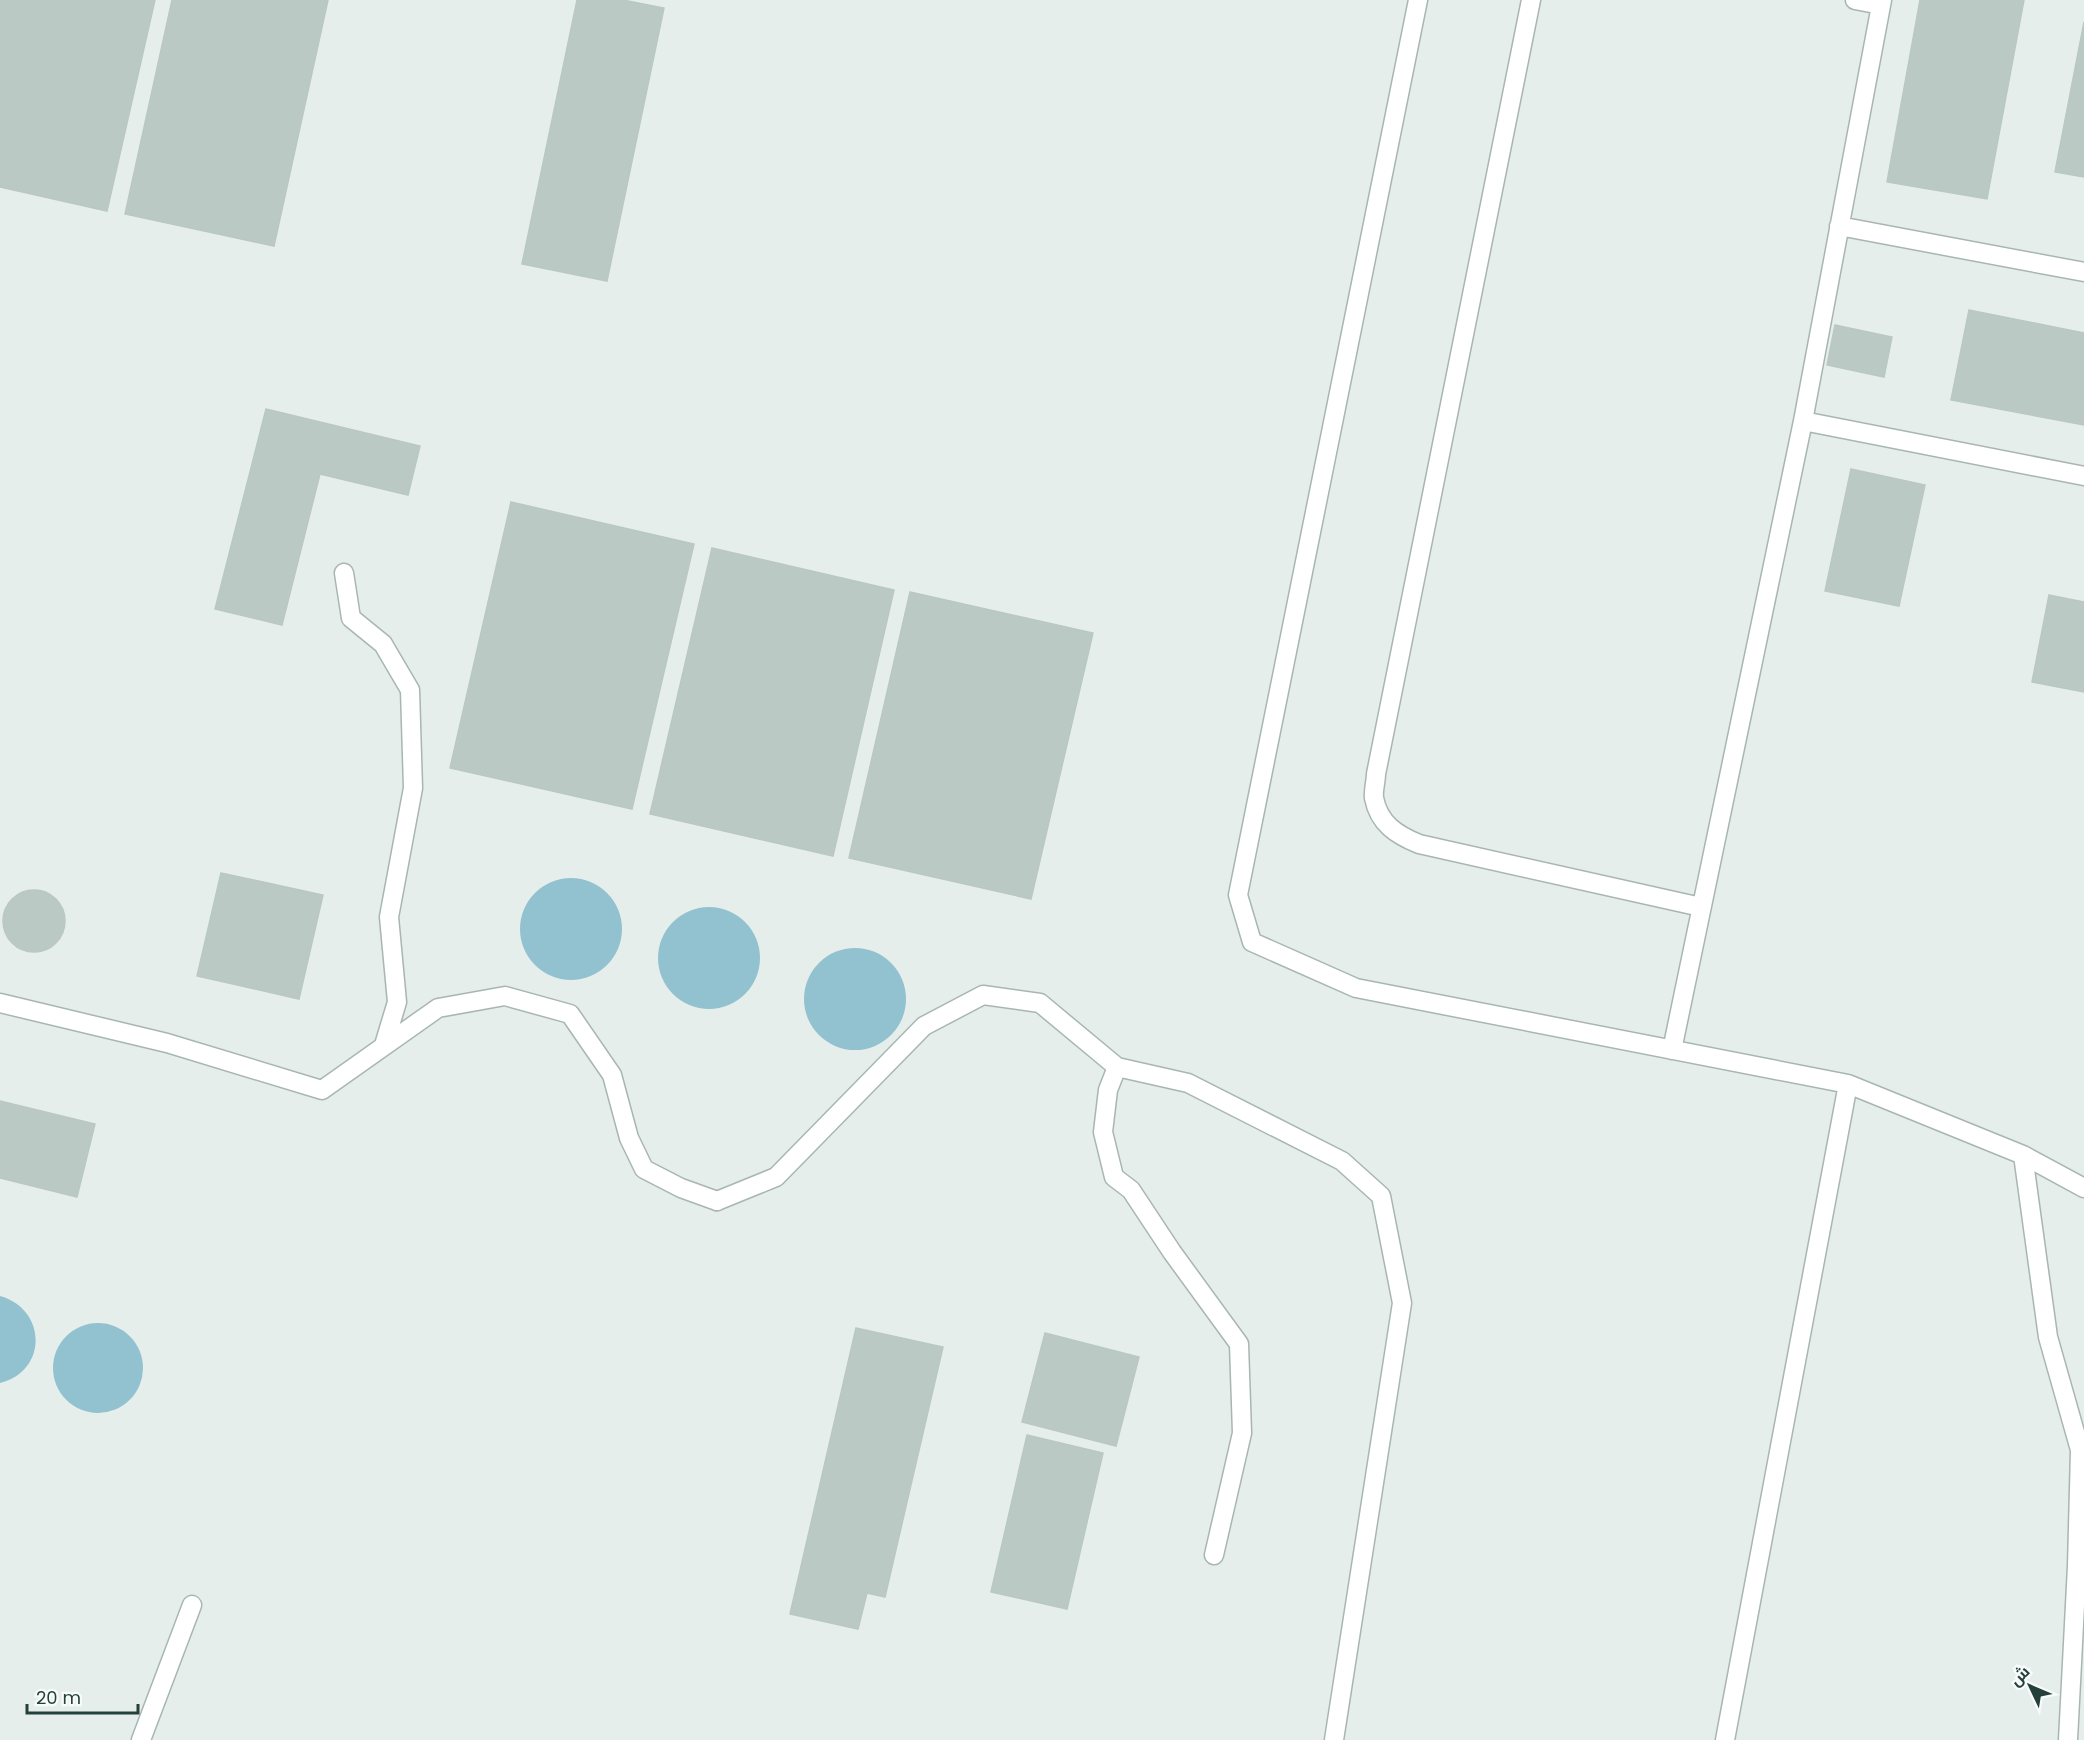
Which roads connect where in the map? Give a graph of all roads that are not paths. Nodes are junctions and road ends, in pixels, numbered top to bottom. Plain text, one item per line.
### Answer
1 (1418, 0) edge
2 (1531, 0) edge
3 (1855, 0) edge
4 (1882, 2) edge
5 (1839, 226) junction
6 (2084, 272) edge
7 (1803, 420) junction
8 (2084, 476) edge
9 (344, 573) dead end
10 (1701, 907) junction
11 (0, 1002) edge
12 (384, 1045) junction
13 (1672, 1050) junction
14 (1117, 1067) junction
15 (1848, 1084) junction
16 (2023, 1155) junction
17 (2084, 1188) edge
18 (1214, 1555) dead end
19 (192, 1605) dead end
20 (141, 1740) edge
21 (1334, 1740) edge
22 (1725, 1740) edge
23 (2068, 1740) edge

1 - 13 street
2 - 10 street
3 - 4 street
4 - 5 street
5 - 6 street
5 - 7 street
7 - 8 street
7 - 10 street
9 - 12 street
10 - 13 street
11 - 12 street
12 - 14 street
13 - 15 street
14 - 18 street
14 - 21 street
15 - 16 street
15 - 22 street
16 - 17 street
16 - 23 street
19 - 20 street

